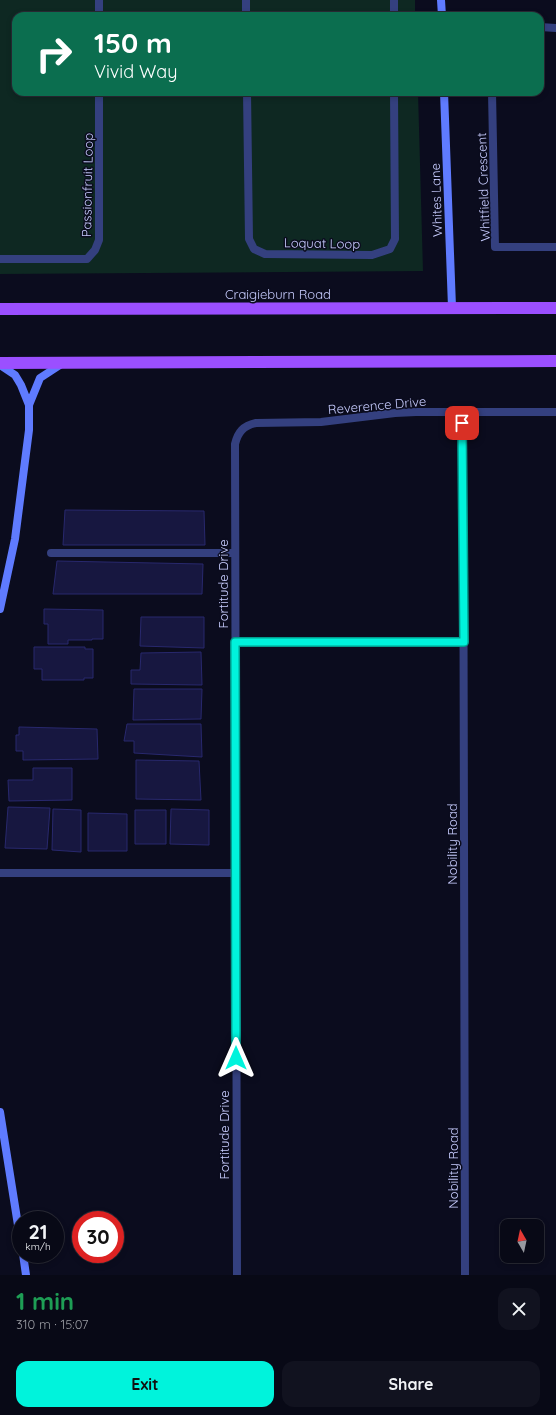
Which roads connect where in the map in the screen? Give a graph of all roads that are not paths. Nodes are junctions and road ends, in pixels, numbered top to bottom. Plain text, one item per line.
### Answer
1 (99, 0) edge
2 (246, 0) edge
3 (394, 0) edge
4 (441, 0) edge
5 (99, 12) edge
6 (246, 12) edge
7 (394, 12) edge
8 (442, 12) edge
9 (544, 27) edge
10 (556, 28) edge
11 (99, 96) edge
12 (247, 96) edge
13 (394, 96) edge
14 (444, 96) edge
15 (492, 96) edge
16 (556, 247) edge
17 (0, 259) edge
18 (452, 307) junction
19 (556, 308) edge
20 (0, 309) edge
21 (556, 361) edge
22 (64, 363) junction
23 (0, 364) edge
24 (29, 405) junction
25 (462, 412) junction
26 (556, 412) edge
27 (235, 444) joint
28 (51, 553) dead end
29 (235, 553) junction
30 (0, 609) edge
31 (235, 642) junction
32 (464, 642) junction
33 (0, 873) edge
34 (236, 873) junction
35 (0, 1112) edge
36 (16, 1211) edge
37 (24, 1263) edge
38 (26, 1275) edge
39 (237, 1275) edge
40 (465, 1275) edge

1 - 5 street
2 - 6 street
3 - 7 street
4 - 8 street
9 - 10 street
11 - 17 street, Passionfruit Loop
12 - 13 street, Loquat Loop
14 - 18 street, Whites Lane
15 - 16 street, Whitfield Crescent
18 - 19 main road, Craigieburn Road
18 - 20 main road, Craigieburn Road
21 - 22 main road
22 - 23 main road
22 - 24 street
23 - 24 street
24 - 30 street
25 - 26 street, Reverence Drive
25 - 27 street, Reverence Drive
25 - 32 street, Nobility Road
27 - 29 street, Fortitude Drive
28 - 29 street
29 - 31 street, Fortitude Drive
31 - 32 street
31 - 34 street, Fortitude Drive
32 - 40 street, Nobility Road
33 - 34 street
34 - 39 street, Fortitude Drive
35 - 36 street
37 - 38 street

